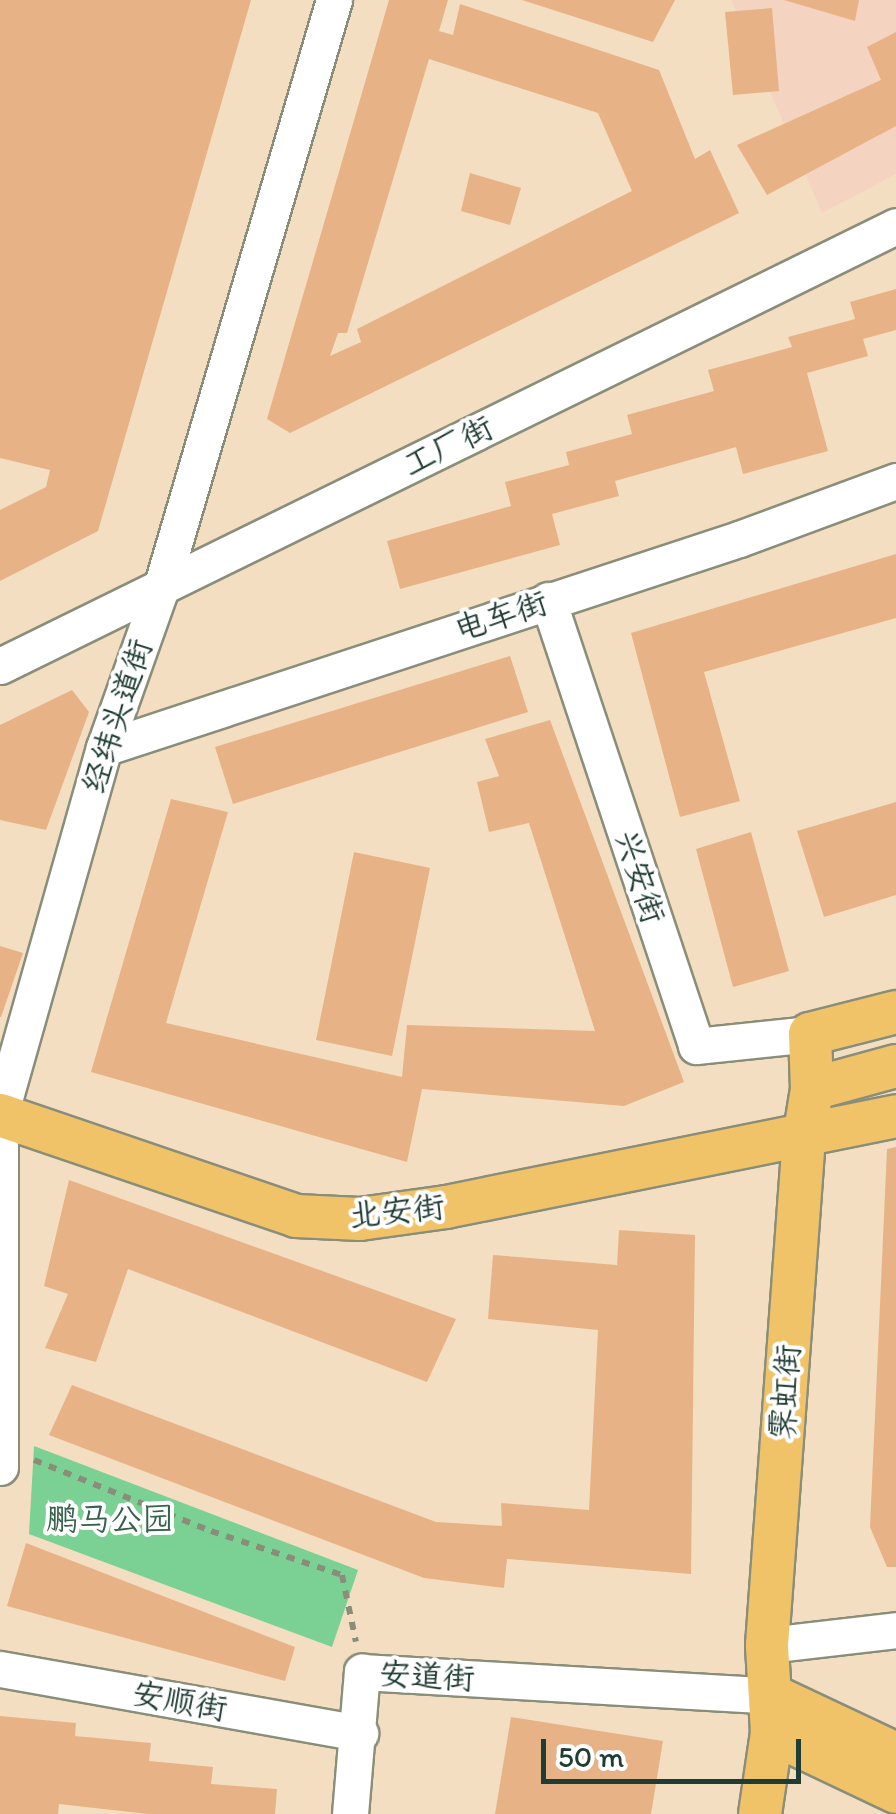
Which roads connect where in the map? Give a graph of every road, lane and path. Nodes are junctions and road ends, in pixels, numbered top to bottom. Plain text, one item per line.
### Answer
1 (334, 0) edge
2 (896, 226) edge
3 (896, 481) edge
4 (160, 588) junction
5 (548, 600) junction
6 (0, 666) edge
7 (104, 748) junction
8 (896, 1012) edge
9 (810, 1034) junction
10 (896, 1066) edge
11 (812, 1089) junction
12 (0, 1115) edge
13 (896, 1116) edge
14 (804, 1138) junction
15 (2, 1458) edge
16 (896, 1630) edge
17 (767, 1645) junction
18 (0, 1668) edge
19 (362, 1672) junction
20 (773, 1714) junction
21 (360, 1734) junction
22 (896, 1754) edge
23 (896, 1792) edge
24 (350, 1814) edge
25 (760, 1814) edge

1 - 4 street, 经纬头道街
2 - 4 street, 工厂街
3 - 5 street, 电车街
4 - 6 street, 工厂街
4 - 7 street, 经纬头道街
5 - 7 street, 电车街
5 - 9 street, 兴安街
7 - 12 street, 经纬头道街
8 - 9 main road
9 - 11 main road, 霁虹街
10 - 11 main road
11 - 14 main road, 霁虹街
12 - 14 main road, 北安街
12 - 15 street, 经纬头道街
13 - 14 main road, 北安街
14 - 17 main road, 霁虹街
15 - 19 path, 安道街
16 - 17 street
17 - 20 main road, 霁虹街
18 - 21 street, 安顺街
19 - 20 street, 安道街
19 - 21 street
20 - 22 main road
20 - 23 main road
20 - 25 main road, 霁虹街
21 - 24 street

